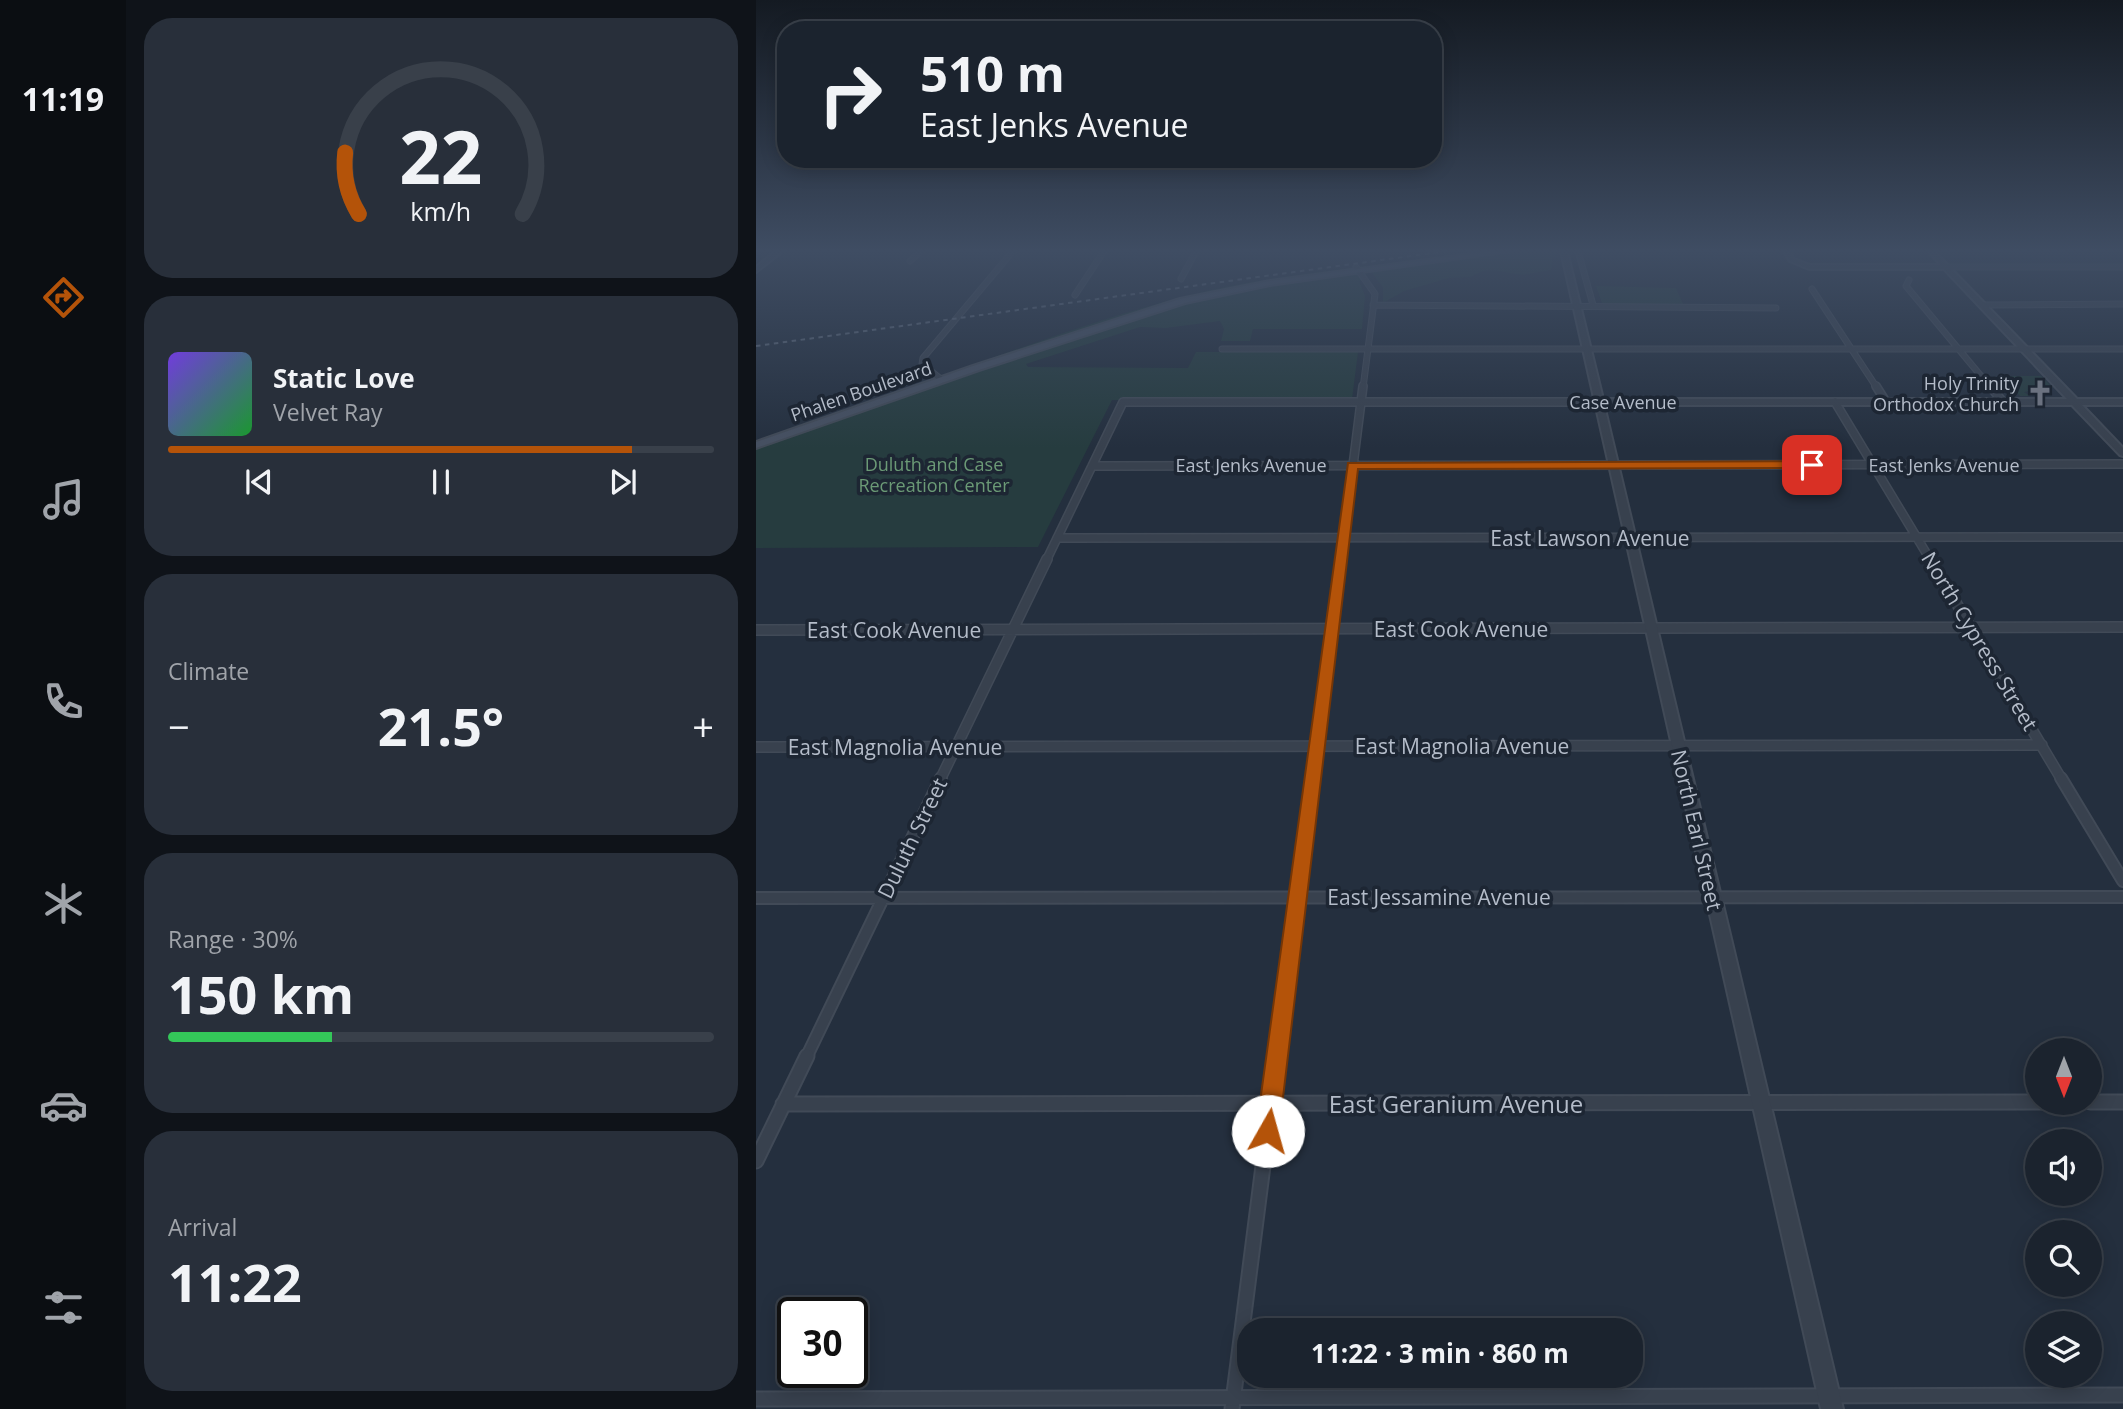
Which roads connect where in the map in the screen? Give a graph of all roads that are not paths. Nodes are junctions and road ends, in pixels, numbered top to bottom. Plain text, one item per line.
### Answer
1 (958, 317) edge
2 (1121, 317) edge
3 (1372, 317) edge
4 (1580, 317) edge
5 (1830, 317) edge
6 (1931, 317) edge
7 (1993, 317) edge
8 (1222, 349) dead end
9 (1850, 349) junction
10 (1958, 349) junction
11 (2024, 349) junction
12 (2123, 349) edge
13 (1368, 350) junction
14 (1587, 350) junction
15 (940, 378) junction
16 (1122, 402) joint
17 (1361, 402) junction
18 (1599, 402) junction
19 (1835, 402) junction
20 (1886, 402) junction
21 (2003, 402) junction
22 (2075, 402) junction
23 (2123, 402) edge
24 (756, 439) edge
25 (756, 445) edge
26 (2123, 453) edge
27 (2123, 464) edge
28 (1353, 465) junction
29 (1614, 465) junction
30 (1872, 465) junction
31 (1092, 466) junction
32 (2123, 537) edge
33 (1057, 538) junction
34 (1343, 538) junction
35 (1630, 538) junction
36 (1918, 538) junction
37 (2123, 627) edge
38 (1972, 628) junction
39 (1013, 629) junction
40 (1332, 629) junction
41 (1651, 629) junction
42 (756, 630) edge
43 (2042, 745) junction
44 (1317, 746) junction
45 (1678, 746) junction
46 (756, 747) edge
47 (956, 747) junction
48 (2123, 881) edge
49 (1298, 897) junction
50 (1713, 897) junction
51 (2123, 897) edge
52 (756, 898) edge
53 (883, 898) junction
54 (2025, 1102) edge
55 (2102, 1102) edge
56 (2123, 1102) edge
57 (1759, 1103) junction
58 (783, 1104) junction
59 (1271, 1104) junction
60 (756, 1161) edge
61 (2123, 1395) edge
62 (756, 1399) edge
63 (1831, 1402) edge
64 (1233, 1403) edge

1 - 15 street
2 - 15 main road, Phalen Boulevard
3 - 13 street
4 - 14 street, North Earl Street
5 - 9 street
6 - 10 street
7 - 11 street
8 - 13 street
9 - 10 street
9 - 14 street
9 - 20 street
10 - 11 street
10 - 21 street
11 - 12 street
11 - 22 street
13 - 14 street
13 - 17 street
14 - 18 street, North Earl Street
15 - 24 main road, Phalen Boulevard
15 - 25 main road, Phalen Boulevard
16 - 17 street, Case Avenue
16 - 31 street, Duluth Street
17 - 18 street, Case Avenue
17 - 28 street
18 - 19 street, Case Avenue
18 - 29 street, North Earl Street
19 - 20 street, Case Avenue
19 - 30 street, North Cypress Street
20 - 21 street, Case Avenue
21 - 22 street, Case Avenue
22 - 23 street, Case Avenue
22 - 26 street
27 - 30 street, East Jenks Avenue
28 - 29 street, East Jenks Avenue
28 - 31 street, East Jenks Avenue
28 - 34 street
29 - 30 street, East Jenks Avenue
29 - 35 street, North Earl Street
30 - 36 street, North Cypress Street
31 - 33 street, Duluth Street
32 - 36 street, East Lawson Avenue
33 - 34 street, East Lawson Avenue
33 - 39 street, Duluth Street
34 - 35 street, East Lawson Avenue
34 - 40 street
35 - 36 street, East Lawson Avenue
35 - 41 street, North Earl Street
36 - 38 street, North Cypress Street
37 - 38 street, East Cook Avenue
38 - 41 street, East Cook Avenue
38 - 43 street, North Cypress Street
39 - 40 street, East Cook Avenue
39 - 42 street, East Cook Avenue
39 - 47 street, Duluth Street
40 - 41 street, East Cook Avenue
40 - 44 street
41 - 45 street, North Earl Street
43 - 45 street, East Magnolia Avenue
43 - 48 street, North Cypress Street
44 - 45 street, East Magnolia Avenue
44 - 47 street, East Magnolia Avenue
44 - 49 street
45 - 50 street, North Earl Street
46 - 47 street, East Magnolia Avenue
47 - 53 street, Duluth Street
49 - 50 street, East Jessamine Avenue
49 - 53 street, East Jessamine Avenue
49 - 59 street
50 - 51 street, East Jessamine Avenue
50 - 57 street, North Earl Street
52 - 53 street, East Jessamine Avenue
53 - 58 street, Duluth Street
54 - 57 street, East Geranium Avenue
55 - 56 street
57 - 59 street, East Geranium Avenue
57 - 63 street, North Earl Street
58 - 59 street, East Geranium Avenue
58 - 60 street, Duluth Street
59 - 64 street
61 - 63 street
62 - 64 street
63 - 64 street

